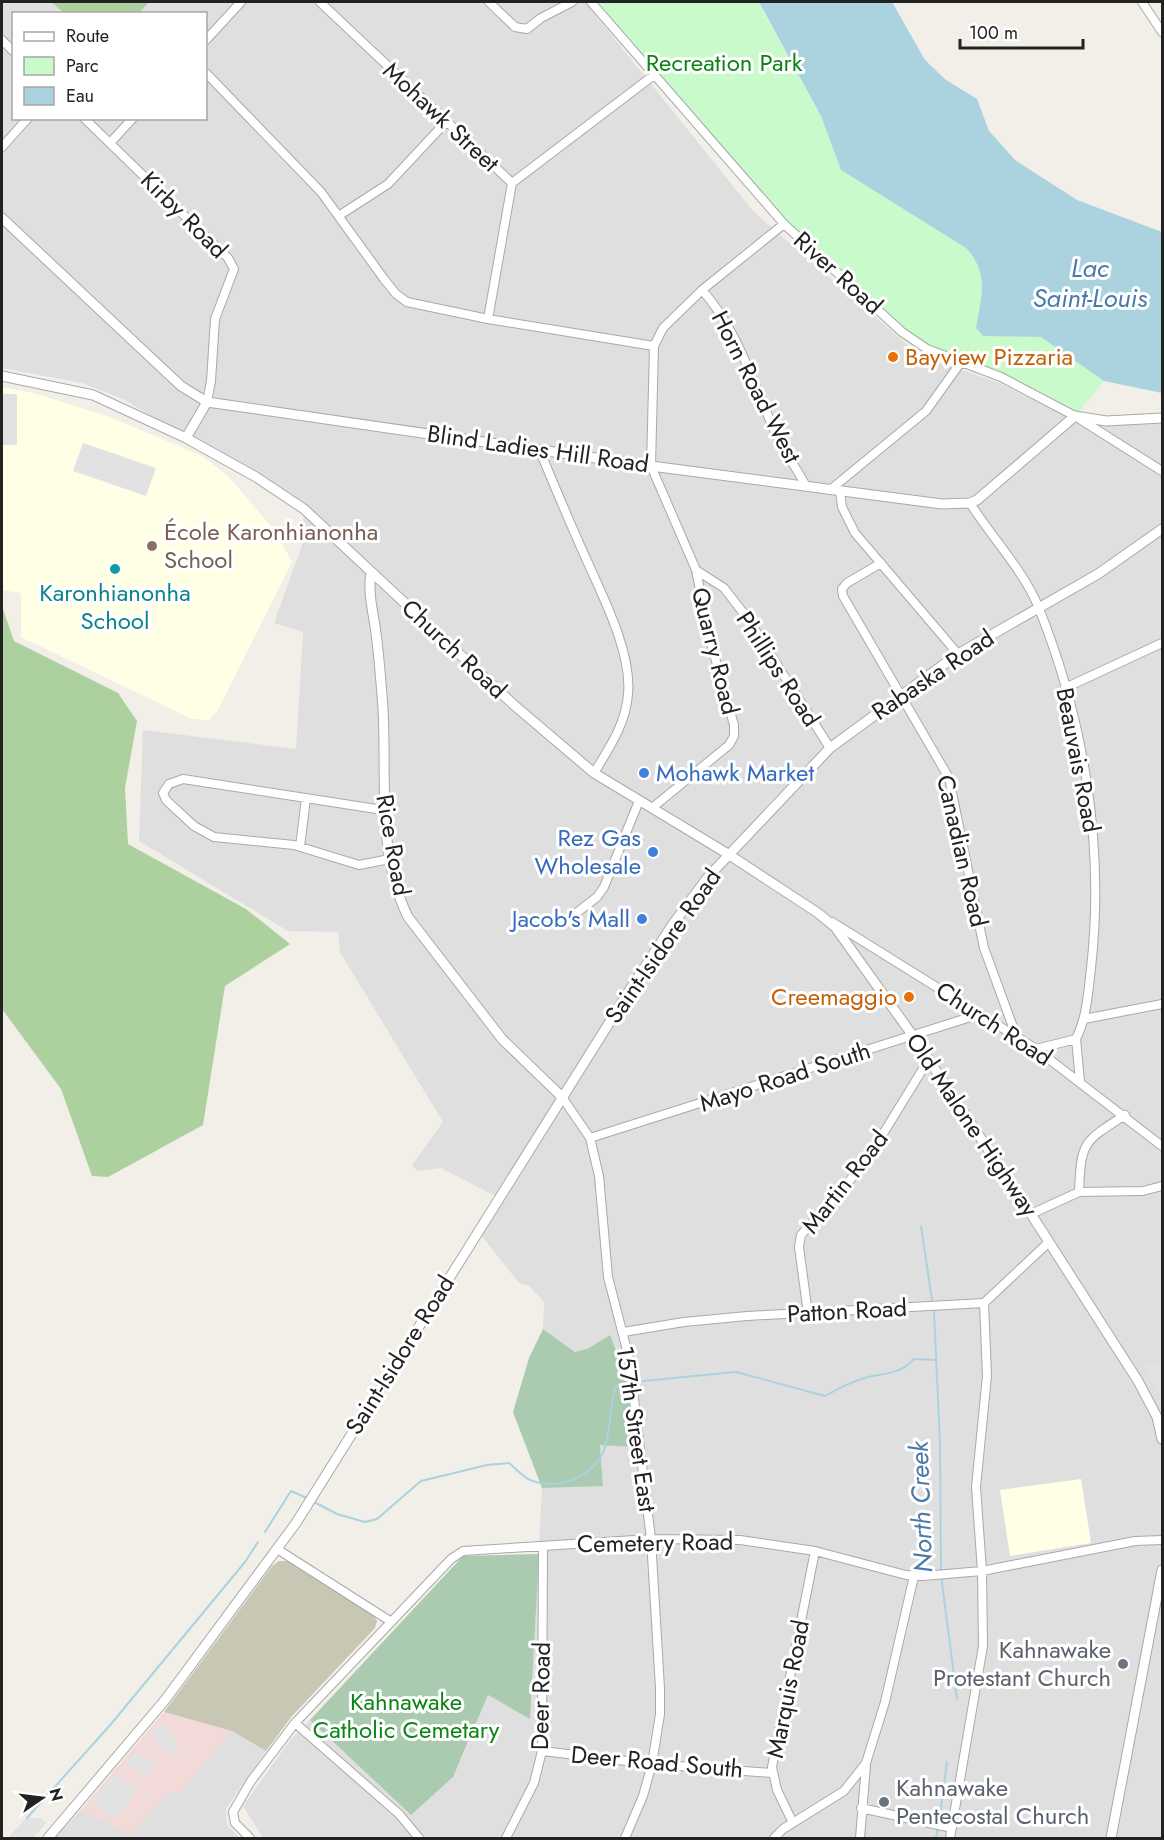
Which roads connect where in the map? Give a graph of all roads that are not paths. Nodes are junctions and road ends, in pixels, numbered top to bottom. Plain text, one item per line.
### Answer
1 (241, 2) edge
2 (320, 2) edge
3 (489, 2) edge
4 (572, 2) edge
5 (591, 2) edge
6 (1142, 2) edge
7 (1162, 32) edge
8 (207, 39) edge
9 (207, 74) edge
10 (654, 75) junction
11 (26, 120) edge
12 (86, 120) edge
13 (131, 120) edge
14 (446, 122) junction
15 (110, 143) junction
16 (2, 147) edge
17 (512, 183) junction
18 (340, 215) junction
19 (2, 218) edge
20 (784, 224) junction
21 (702, 290) junction
22 (488, 319) junction
23 (654, 346) junction
24 (961, 362) junction
25 (2, 376) edge
26 (207, 402) junction
27 (1075, 416) junction
28 (1162, 418) edge
29 (186, 438) junction
30 (539, 449) junction
31 (651, 466) junction
32 (1162, 471) edge
33 (806, 486) junction
34 (835, 490) junction
35 (970, 504) junction
36 (1162, 529) edge
37 (881, 563) junction
38 (696, 570) junction
39 (371, 572) junction
40 (1039, 607) junction
41 (1162, 643) edge
42 (958, 654) junction
43 (1065, 687) junction
44 (901, 694) junction
45 (830, 748) junction
46 (594, 773) junction
47 (306, 798) junction
48 (639, 801) junction
49 (652, 808) junction
50 (383, 810) junction
51 (300, 847) junction
52 (728, 854) junction
53 (390, 860) junction
54 (818, 913) junction
55 (575, 914) dead end
56 (1162, 1004) edge
57 (980, 1014) junction
58 (1084, 1019) junction
59 (914, 1036) junction
60 (1017, 1038) junction
61 (1076, 1039) junction
62 (1036, 1049) junction
63 (929, 1059) junction
64 (1080, 1081) junction
65 (562, 1097) junction
66 (1125, 1116) junction
67 (590, 1138) junction
68 (1162, 1146) edge
69 (1162, 1186) edge
70 (1079, 1192) junction
71 (1031, 1214) junction
72 (1049, 1242) junction
73 (984, 1303) junction
74 (808, 1314) junction
75 (622, 1332) junction
76 (1162, 1439) edge
77 (651, 1539) junction
78 (1162, 1540) edge
79 (543, 1547) junction
80 (277, 1549) junction
81 (815, 1551) junction
82 (982, 1570) junction
83 (1162, 1570) edge
84 (914, 1576) junction
85 (390, 1621) junction
86 (296, 1723) junction
87 (542, 1751) junction
88 (866, 1763) junction
89 (652, 1764) junction
90 (772, 1773) junction
91 (861, 1808) junction
92 (793, 1823) junction
93 (952, 1828) junction
94 (1111, 1838) edge
95 (48, 1839) edge
96 (250, 1839) edge
97 (419, 1839) edge
98 (506, 1839) edge
99 (625, 1839) edge
100 (774, 1839) edge
101 (860, 1839) edge
102 (950, 1839) edge

1 - 8 street
2 - 14 street, Mohawk Street
3 - 4 street
5 - 10 street, River Road
6 - 7 street
9 - 18 street
10 - 17 street, Mohawk Street
10 - 20 street, River Road
11 - 16 street
12 - 15 street, Kirby Road
13 - 15 street
14 - 17 street, Mohawk Street
14 - 18 street
15 - 26 street, Kirby Road
17 - 22 street
18 - 22 street
19 - 26 street
20 - 21 street
20 - 24 street, River Road
21 - 23 street
21 - 33 street, Horn Road West
22 - 23 street
23 - 31 street
24 - 27 street, River Road
24 - 34 street
25 - 29 street
26 - 29 street
26 - 30 street, Blind Ladies Hill Road
27 - 28 street, River Road
27 - 32 street
27 - 35 street
29 - 39 street, Church Road
30 - 31 street, Blind Ladies Hill Road
30 - 46 street
31 - 33 street, Blind Ladies Hill Road
31 - 38 street, Quarry Road
33 - 34 street, Blind Ladies Hill Road
34 - 35 street, Blind Ladies Hill Road
34 - 37 street
35 - 40 street, Beauvais Road
36 - 40 street, Rabaska Road
37 - 42 street
37 - 44 street, Canadian Road
38 - 45 street, Phillips Road
38 - 49 street, Quarry Road
39 - 46 street, Church Road
39 - 50 street, Rice Road
40 - 42 street, Rabaska Road
40 - 43 street, Beauvais Road
41 - 43 street
42 - 44 street, Rabaska Road
43 - 58 street, Beauvais Road
44 - 45 street, Rabaska Road
44 - 60 street, Canadian Road
45 - 52 street, Rabaska Road
46 - 48 street, Church Road
47 - 50 street
47 - 51 street
47 - 51 street
48 - 49 street, Church Road
48 - 55 street
49 - 52 street, Church Road
50 - 53 street, Rice Road
51 - 53 street
52 - 54 street, Old Malone Highway
52 - 65 street, Saint-Isidore Road
53 - 65 street, Rice Road
54 - 57 street, Church Road
54 - 59 street, Old Malone Highway
56 - 58 street
57 - 59 street, Mayo Road South
57 - 60 street, Church Road
58 - 61 street, Beauvais Road
59 - 63 street, Old Malone Highway
59 - 67 street, Mayo Road South
60 - 62 street, Church Road
61 - 62 street
61 - 64 street, Beauvais Road
62 - 64 street, Church Road
63 - 71 street, Old Malone Highway
63 - 74 street, Martin Road
64 - 66 street, Church Road
65 - 67 street, 157th Street East
65 - 80 street, Saint-Isidore Road
66 - 68 street, Church Road
66 - 70 street
67 - 75 street, 157th Street East
69 - 70 street
70 - 71 street
71 - 72 street, Old Malone Highway
72 - 73 street
72 - 76 street, Old Malone Highway
73 - 74 street, Patton Road
73 - 82 street
74 - 75 street, Patton Road
75 - 77 street, 157th Street East
77 - 79 street, Cemetery Road
77 - 81 street, Cemetery Road
77 - 89 street, 157th Street East
78 - 82 street, Cemetery Road
79 - 85 street, Cemetery Road
79 - 87 street, Deer Road
80 - 85 street
80 - 95 street, Saint-Isidore Road
81 - 84 street, Cemetery Road
81 - 90 street, Marquis Road
82 - 84 street, Cemetery Road
82 - 93 street
83 - 94 street
84 - 88 street
85 - 86 street, Cemetery Road
86 - 96 street, Cemetery Road
86 - 97 street
87 - 89 street, Deer Road South
87 - 98 street, Deer Road
88 - 91 street
88 - 92 street
89 - 90 street, Deer Road South
89 - 99 street, 157th Street East
90 - 92 street, Marquis Road
91 - 93 street
91 - 101 street
92 - 100 street
93 - 102 street

